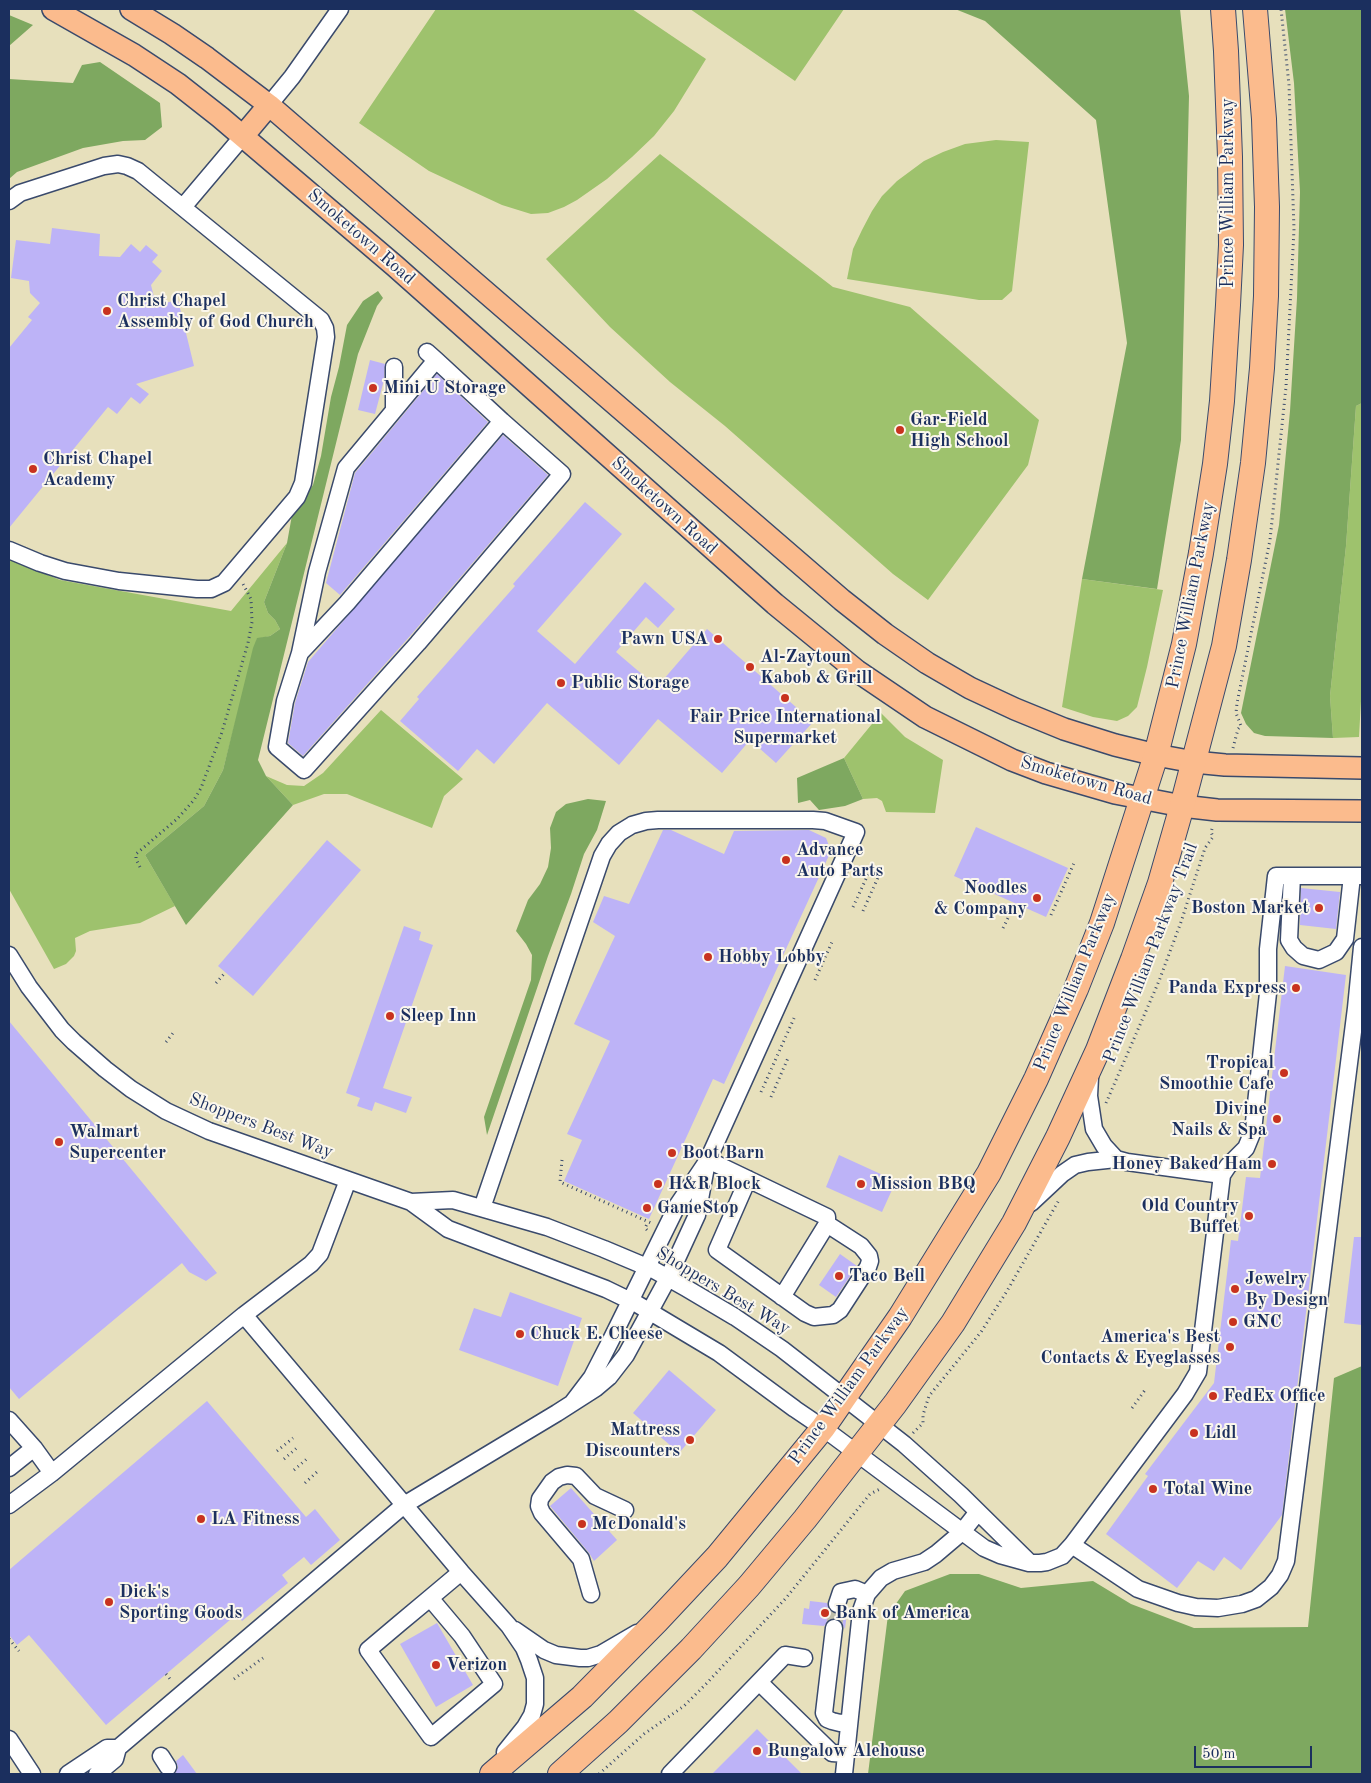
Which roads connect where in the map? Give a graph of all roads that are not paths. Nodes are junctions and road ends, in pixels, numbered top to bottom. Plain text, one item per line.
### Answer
1 (52, 9) edge
2 (131, 9) edge
3 (340, 9) edge
4 (1223, 9) edge
5 (1255, 9) edge
6 (269, 105) junction
7 (243, 136) junction
8 (9, 201) edge
9 (182, 207) junction
10 (394, 367) dead end
11 (394, 409) junction
12 (502, 421) junction
13 (9, 550) edge
14 (300, 654) junction
15 (1156, 755) junction
16 (1194, 762) junction
17 (1362, 768) edge
18 (1143, 799) junction
19 (1182, 806) junction
20 (1362, 811) edge
21 (1292, 876) junction
22 (1357, 876) edge
23 (1362, 947) edge
24 (9, 956) edge
25 (1090, 1067) junction
26 (1116, 1159) junction
27 (708, 1160) junction
28 (1222, 1175) junction
29 (748, 1179) junction
30 (348, 1180) junction
31 (412, 1202) junction
32 (482, 1208) junction
33 (1018, 1215) junction
34 (827, 1224) junction
35 (647, 1267) junction
36 (668, 1278) junction
37 (782, 1296) junction
38 (631, 1301) junction
39 (650, 1311) junction
40 (244, 1315) junction
41 (845, 1398) junction
42 (573, 1402) junction
43 (9, 1420) edge
44 (878, 1425) junction
45 (824, 1428) junction
46 (34, 1448) junction
47 (857, 1453) junction
48 (9, 1468) edge
49 (52, 1473) junction
50 (9, 1505) edge
51 (404, 1506) junction
52 (625, 1510) dead end
53 (977, 1513) junction
54 (962, 1532) junction
55 (1072, 1545) junction
56 (1029, 1562) junction
57 (461, 1572) junction
58 (592, 1594) dead end
59 (867, 1594) junction
60 (430, 1598) junction
61 (837, 1604) tunnel mouth
62 (657, 1621) junction
63 (509, 1626) junction
64 (834, 1628) tunnel mouth
65 (804, 1658) dead end
66 (759, 1682) junction
67 (849, 1722) junction
68 (9, 1739) edge
69 (118, 1748) junction
70 (846, 1754) junction
71 (32, 1774) edge
72 (68, 1774) edge
73 (97, 1774) edge
74 (486, 1774) edge
75 (492, 1774) edge
76 (560, 1774) edge
77 (670, 1774) edge
78 (844, 1774) edge

1 - 7 main road, Smoketown Road
2 - 6 main road
3 - 6 street
4 - 15 highway, Prince William Parkway
5 - 16 highway, Prince William Parkway
6 - 7 main road
6 - 15 main road
7 - 9 street
7 - 18 main road, Smoketown Road
8 - 9 street
9 - 13 street
10 - 11 street
11 - 12 street
11 - 14 street
12 - 14 street
12 - 14 street
15 - 16 main road
15 - 18 highway, Prince William Parkway
16 - 17 main road
16 - 19 highway, Prince William Parkway
18 - 19 main road, Smoketown Road
18 - 41 highway, Prince William Parkway
19 - 20 main road, Smoketown Road
19 - 25 highway, Prince William Parkway
21 - 22 street
21 - 22 street
21 - 28 street
23 - 55 street
24 - 30 street, Shoppers Best Way
25 - 26 street
25 - 33 highway, Prince William Parkway
26 - 28 street
26 - 33 street
27 - 29 street
27 - 32 street
27 - 35 street
27 - 36 street
28 - 55 street
29 - 34 street
29 - 37 street
30 - 31 street, Shoppers Best Way
30 - 40 street
31 - 32 street, Shoppers Best Way
31 - 38 street, Shoppers Best Way
32 - 35 street, Shoppers Best Way
33 - 44 highway, Prince William Parkway
34 - 37 street
34 - 37 street
35 - 36 street, Shoppers Best Way
35 - 38 street
36 - 39 street
36 - 41 street, Shoppers Best Way
38 - 39 street, Shoppers Best Way
38 - 42 street
39 - 42 street
39 - 45 street, Shoppers Best Way
40 - 49 street
40 - 51 street
41 - 44 street, Shoppers Best Way
41 - 45 highway, Prince William Parkway
42 - 51 street
43 - 46 street
44 - 47 highway, Prince William Parkway
44 - 53 street, Shoppers Best Way
45 - 47 street, Shoppers Best Way
45 - 62 highway, Prince William Parkway
46 - 48 street
46 - 49 street
47 - 54 street, Shoppers Best Way
47 - 76 highway, Prince William Parkway
49 - 50 street
51 - 57 street
51 - 69 street
52 - 58 street
53 - 54 street
53 - 56 street, Shoppers Best Way
54 - 56 street, Shoppers Best Way
54 - 59 street
55 - 56 street
57 - 60 street
57 - 63 street
59 - 61 street
59 - 67 street
60 - 60 street
62 - 63 street
62 - 75 highway, Prince William Parkway
63 - 74 street
64 - 67 street
65 - 66 street
66 - 70 street
66 - 77 street
67 - 70 street
68 - 71 street
69 - 72 street
69 - 73 street
70 - 78 street

